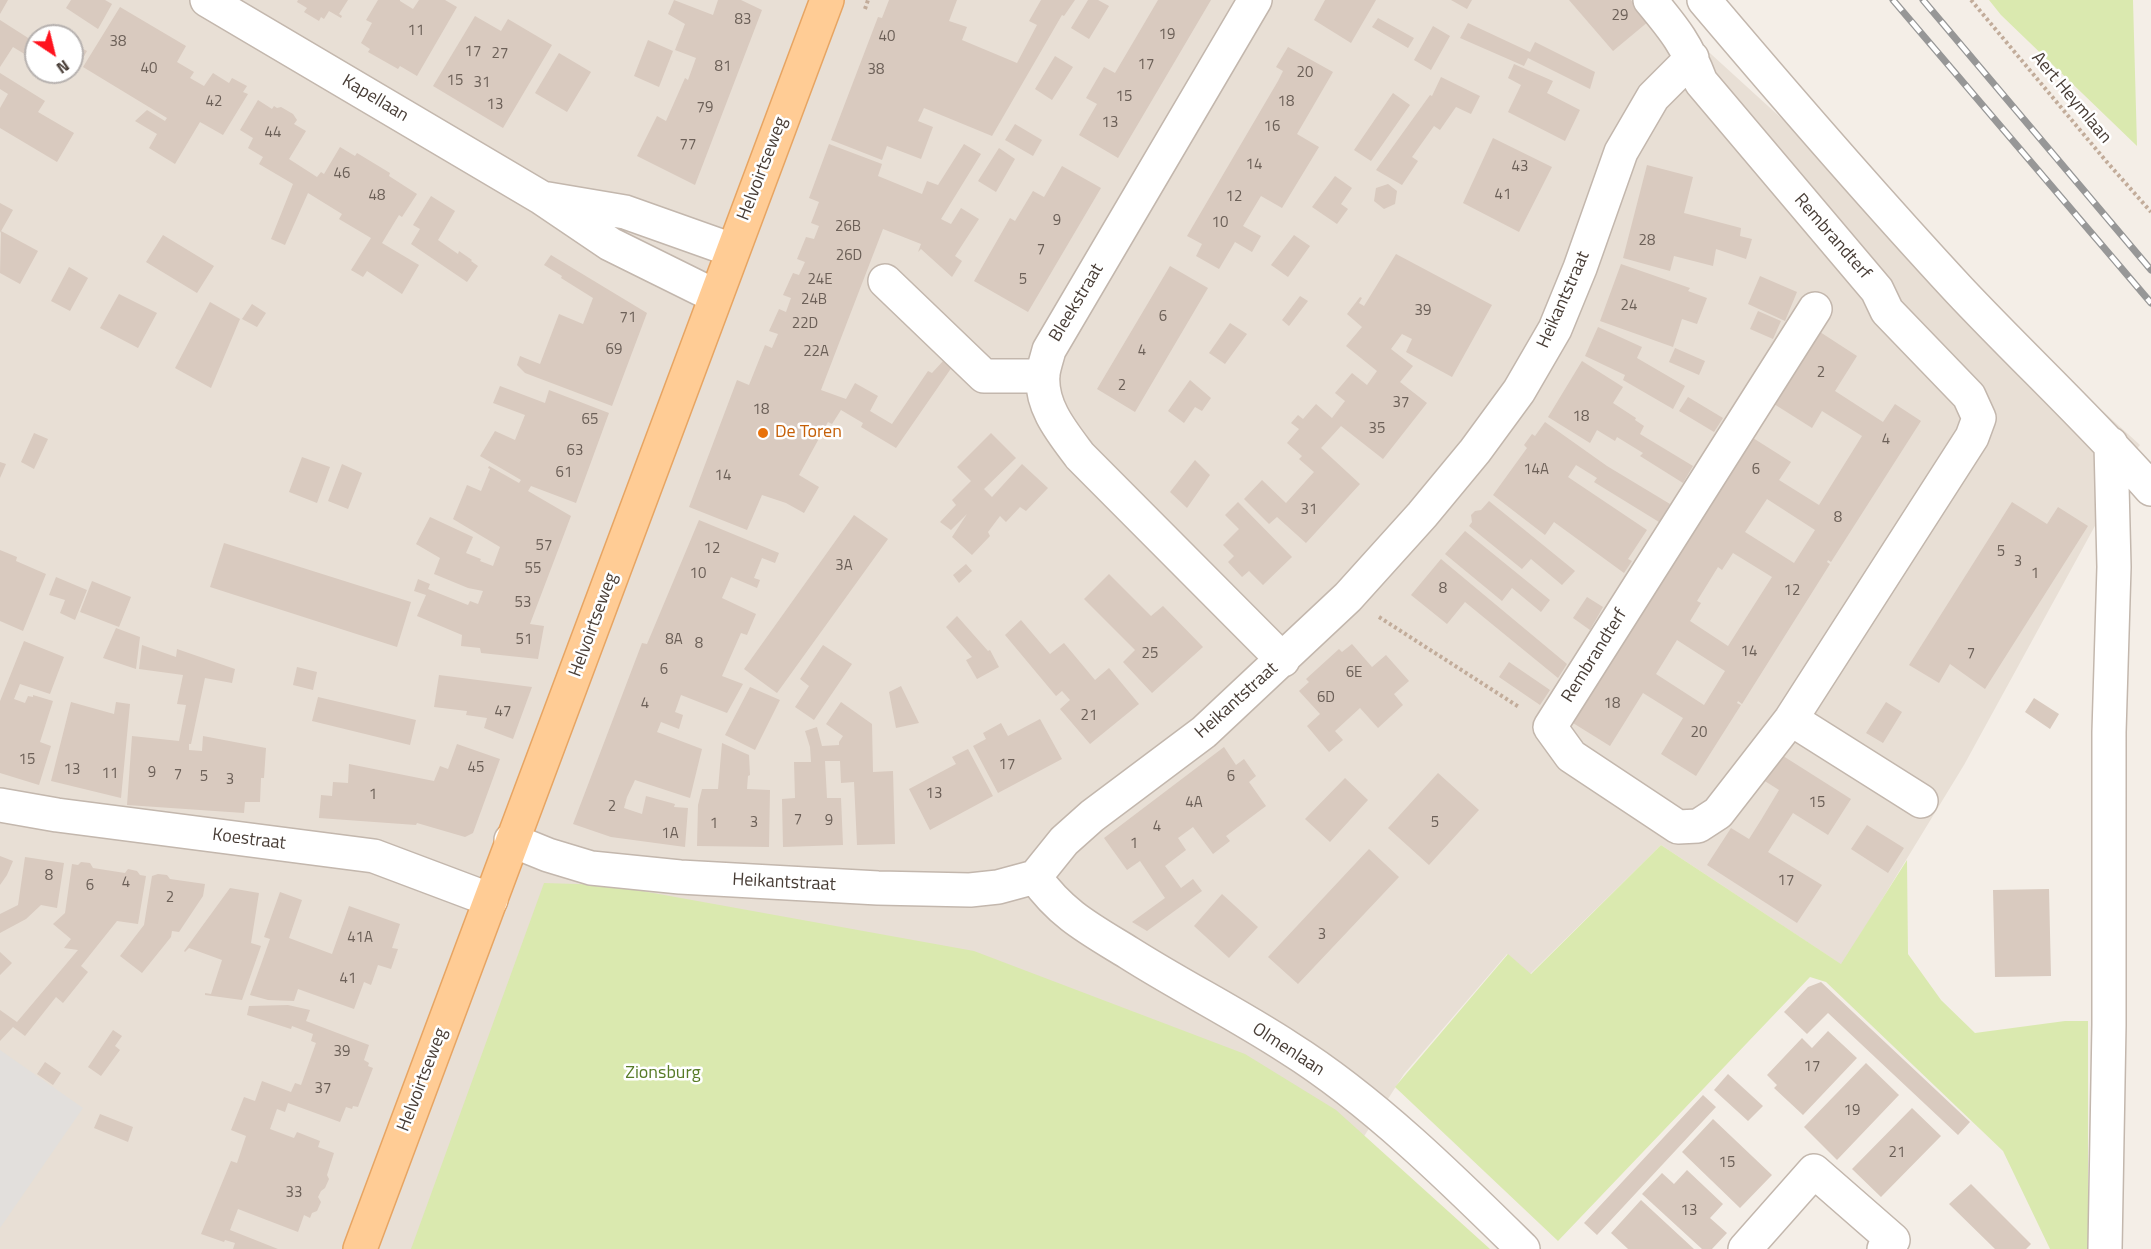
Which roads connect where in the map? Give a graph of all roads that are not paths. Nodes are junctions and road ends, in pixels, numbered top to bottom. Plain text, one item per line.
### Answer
1 (207, 0) edge
2 (827, 0) edge
3 (1255, 0) edge
4 (1650, 0) edge
5 (1704, 0) edge
6 (1692, 58) junction
7 (542, 198) junction
8 (732, 250) junction
9 (885, 281) dead end
10 (715, 296) junction
11 (1815, 309) dead end
12 (1043, 375) junction
13 (2111, 444) junction
14 (2151, 489) edge
15 (1283, 660) junction
16 (1791, 719) junction
17 (1921, 801) dead end
18 (0, 805) edge
19 (511, 840) junction
20 (1035, 877) junction
21 (491, 900) junction
22 (360, 1249) edge
23 (1523, 1249) edge
24 (1744, 1249) edge
25 (1884, 1249) edge
26 (2105, 1249) edge

1 - 7 street, Kapellaan
2 - 8 main road, Helvoirtseweg
3 - 12 street, Bleekstraat
4 - 6 street
5 - 13 street
6 - 15 street, Heikantstraat
6 - 16 street, Rembrandterf
7 - 8 street, Kapellaan
7 - 10 street, Kapellaan
8 - 10 main road, Helvoirtseweg
9 - 12 street
10 - 19 main road, Helvoirtseweg
11 - 16 street, Rembrandterf
12 - 15 street, Bleekstraat
13 - 14 street
13 - 26 street
15 - 20 street, Heikantstraat
16 - 17 street
18 - 21 street, Koestraat
19 - 20 street, Heikantstraat
19 - 21 main road, Helvoirtseweg
20 - 23 street, Olmenlaan
21 - 22 main road, Helvoirtseweg
24 - 25 street

